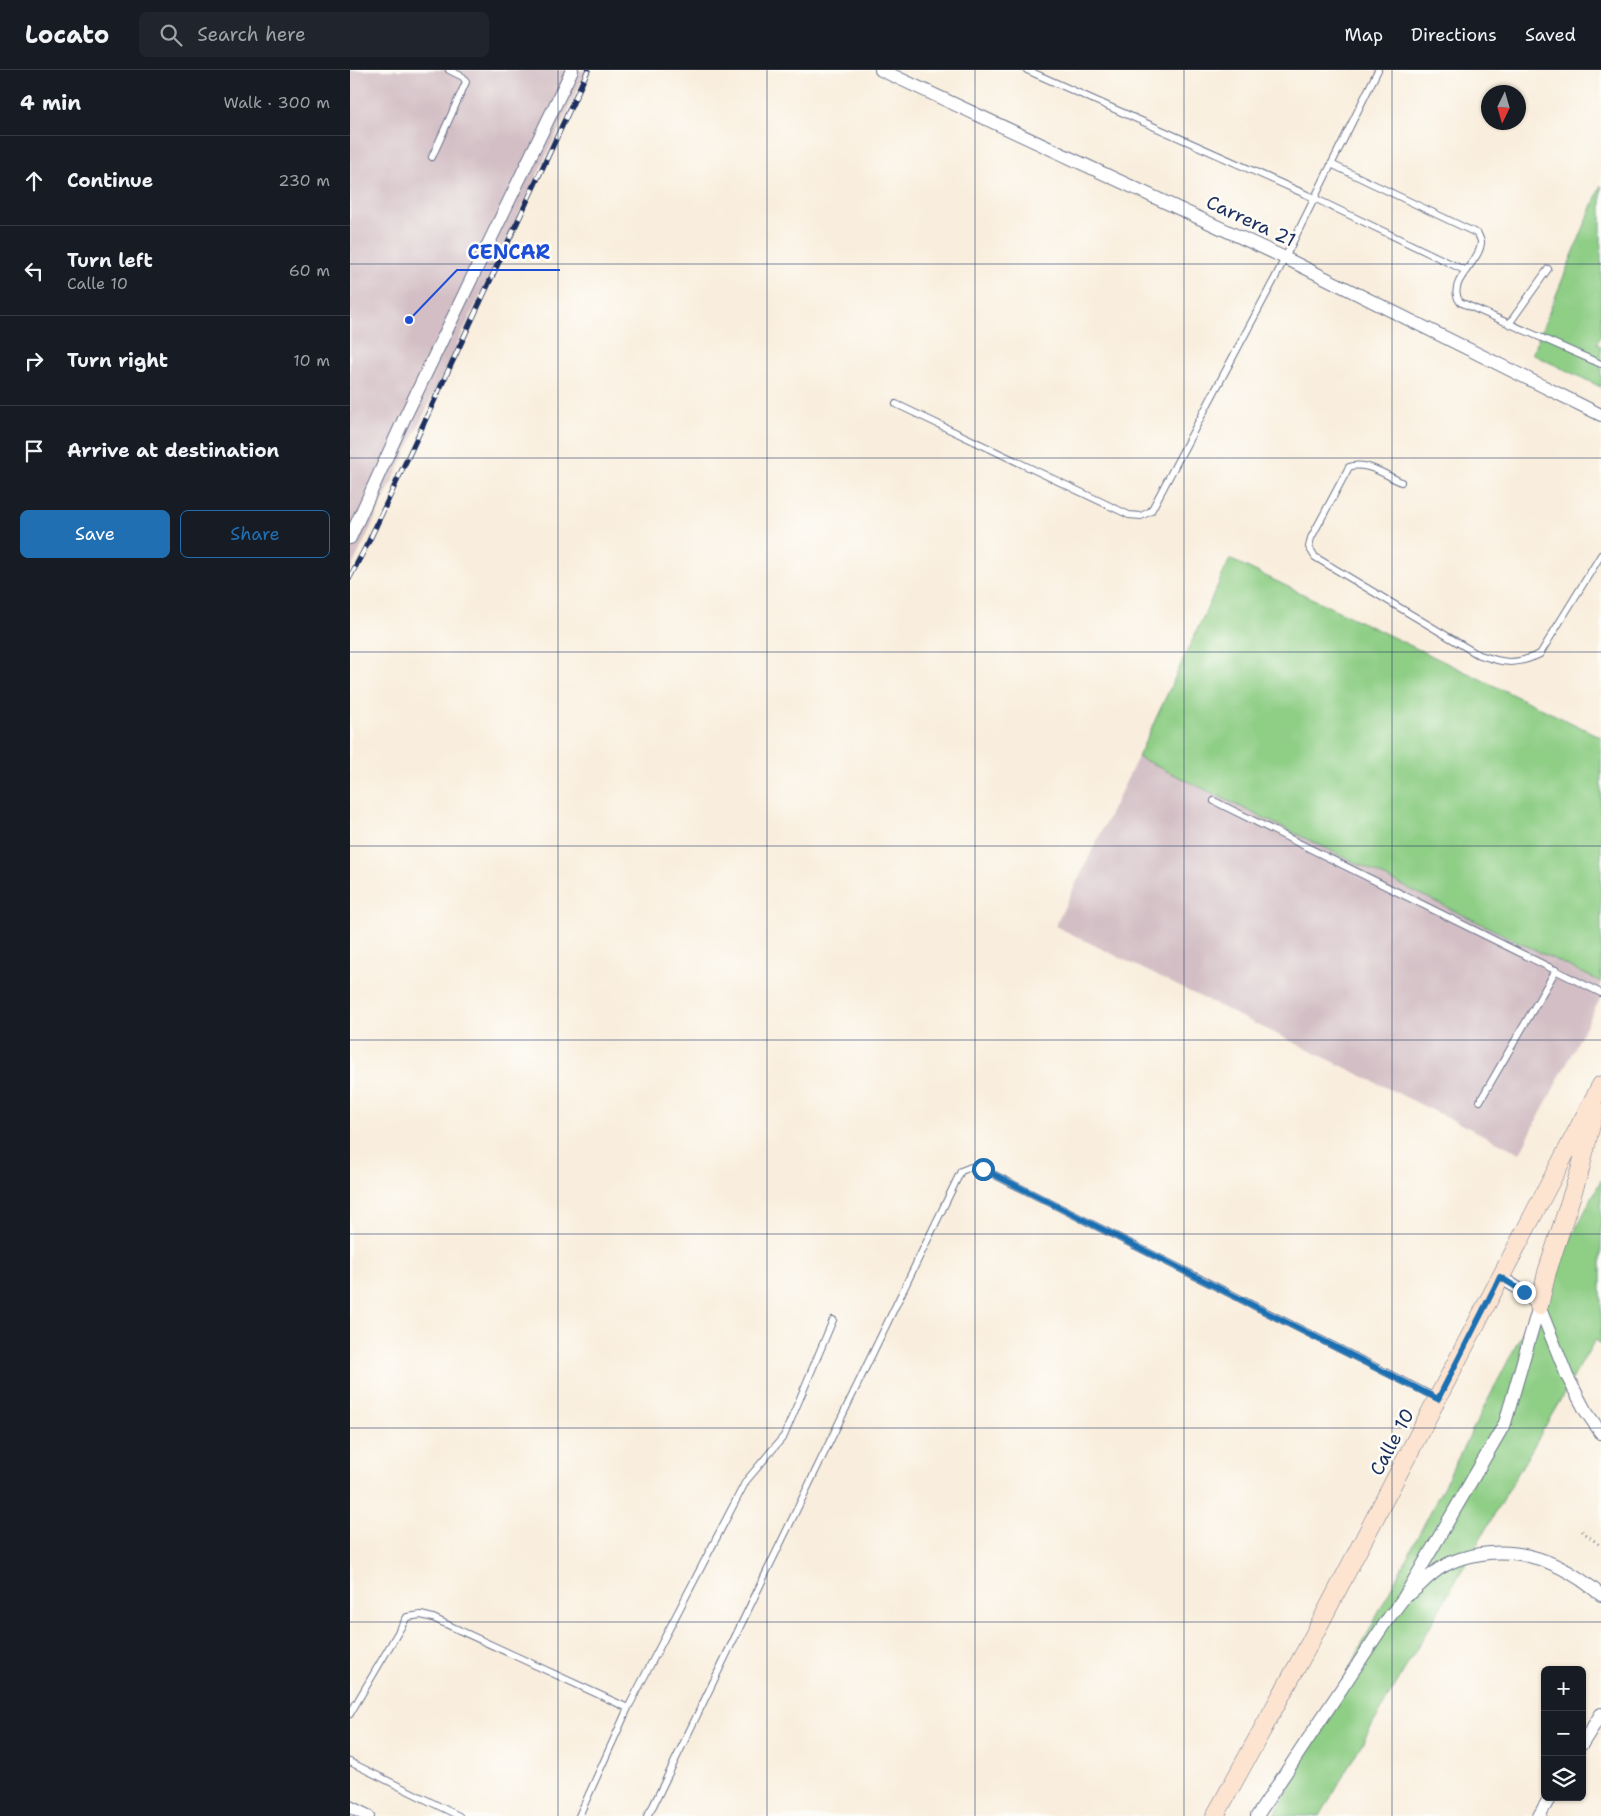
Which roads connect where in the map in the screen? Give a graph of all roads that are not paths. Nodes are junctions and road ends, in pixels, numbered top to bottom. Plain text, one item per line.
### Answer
1 (449, 70) edge
2 (572, 70) edge
3 (881, 70) edge
4 (1027, 70) edge
5 (1378, 70) edge
6 (432, 157) dead end
7 (1331, 164) junction
8 (1314, 198) junction
9 (1285, 258) junction
10 (1548, 269) dead end
11 (1466, 271) junction
12 (1509, 324) junction
13 (1601, 364) edge
14 (896, 404) dead end
15 (1601, 415) edge
16 (1401, 482) dead end
17 (350, 538) edge
18 (1601, 555) edge
19 (1214, 801) dead end
20 (1556, 970) junction
21 (1601, 993) edge
22 (1601, 1085) edge
23 (1480, 1101) dead end
24 (1500, 1277) junction
25 (1539, 1306) junction
26 (833, 1320) dead end
27 (1438, 1399) junction
28 (1601, 1433) edge
29 (1601, 1595) edge
30 (1403, 1599) junction
31 (628, 1708) junction
32 (350, 1714) edge
33 (1601, 1714) edge
34 (1586, 1738) edge
35 (350, 1762) edge
36 (1548, 1801) edge
37 (350, 1808) edge
38 (1259, 1815) edge
39 (368, 1816) edge
40 (459, 1816) edge
41 (579, 1816) edge
42 (646, 1816) edge
43 (1215, 1816) edge
44 (1539, 1816) edge

1 - 6 lane
2 - 17 street
3 - 9 street, Carrera 21
4 - 8 lane
5 - 7 lane
7 - 8 lane
7 - 11 lane
8 - 9 lane
8 - 11 lane
9 - 14 lane
9 - 15 street, Carrera 21
10 - 12 lane
11 - 12 lane
12 - 13 lane
16 - 18 lane
19 - 20 lane
20 - 21 lane
20 - 23 lane
22 - 24 main road, Calle 10
22 - 25 main road
24 - 25 street
24 - 27 main road, Calle 10
25 - 28 street
25 - 30 street
26 - 31 lane
27 - 42 lane
27 - 43 main road, Calle 10
29 - 30 street
30 - 38 street
31 - 32 lane
31 - 41 lane
33 - 34 street
35 - 40 lane
36 - 44 street
37 - 39 street

